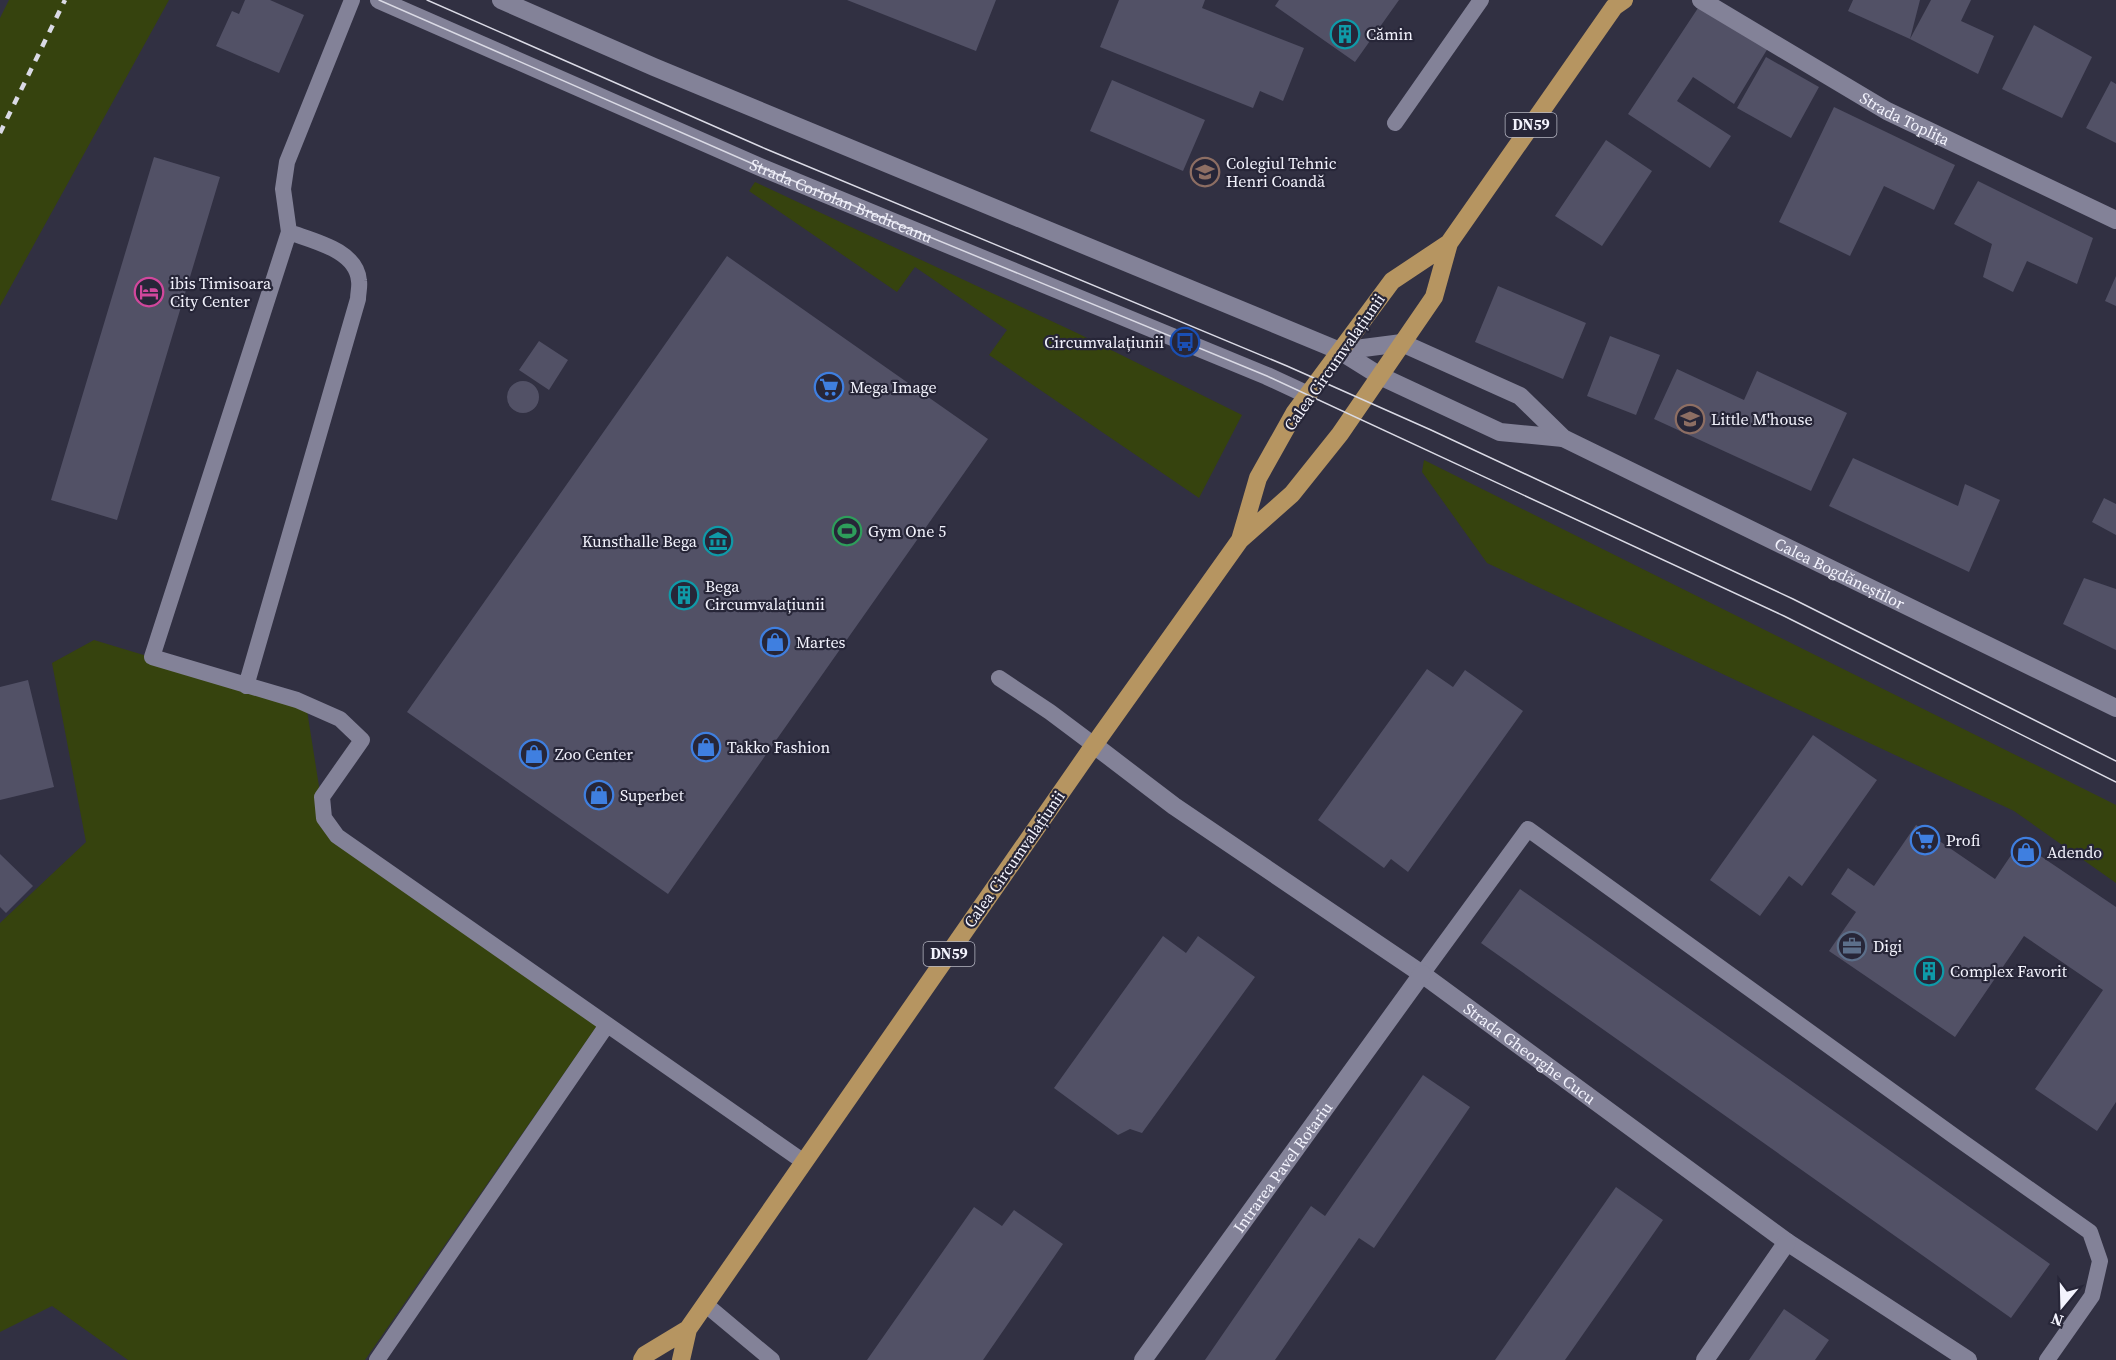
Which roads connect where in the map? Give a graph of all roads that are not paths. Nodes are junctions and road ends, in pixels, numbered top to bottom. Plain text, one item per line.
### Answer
1 (352, 0) edge
2 (379, 0) edge
3 (501, 0) edge
4 (1481, 0) edge
5 (1701, 0) edge
6 (1618, 2) edge
7 (1395, 123) dead end
8 (2116, 220) edge
9 (290, 232) junction
10 (1449, 243) junction
11 (1402, 343) junction
12 (1340, 351) junction
13 (1380, 376) junction
14 (1308, 395) junction
15 (1563, 438) junction
16 (1240, 540) junction
17 (999, 678) dead end
18 (246, 686) junction
19 (2116, 708) edge
20 (1094, 746) junction
21 (1422, 974) junction
22 (607, 1025) junction
23 (804, 1162) junction
24 (1787, 1242) junction
25 (705, 1304) junction
26 (688, 1329) junction
27 (377, 1360) edge
28 (642, 1360) edge
29 (681, 1360) edge
30 (772, 1360) edge
31 (1143, 1360) edge
32 (1705, 1360) edge
33 (1968, 1360) edge
34 (2047, 1360) edge

1 - 9 lane
2 - 14 street, Strada Coriolan Brediceanu
3 - 12 street
4 - 7 lane
5 - 8 street, Strada Toplița
6 - 10 main road, Calea Circumvalațiunii / DN59
9 - 18 lane
9 - 18 lane
10 - 11 main road, Calea Circumvalațiunii / DN59
10 - 12 main road, Calea Circumvalațiunii / DN59
11 - 12 street
11 - 13 main road, Calea Circumvalațiunii / DN59
11 - 15 street, Calea Bogdăneștilor
12 - 13 street, Calea Bogdăneștilor
12 - 14 main road, Calea Circumvalațiunii / DN59
13 - 15 street, Calea Bogdăneștilor
13 - 16 main road, Calea Circumvalațiunii / DN59
14 - 16 main road, Calea Circumvalațiunii / DN59
15 - 19 street, Calea Bogdăneștilor
16 - 20 main road, Calea Circumvalațiunii / DN59
17 - 20 lane
18 - 22 lane
20 - 21 street, Strada Gheorghe Cucu
20 - 23 main road, Calea Circumvalațiunii / DN59
21 - 24 street, Strada Gheorghe Cucu
21 - 31 street, Intrarea Pavel Rotariu
21 - 34 lane
22 - 23 lane
22 - 27 lane
23 - 25 main road, Calea Circumvalațiunii / DN59
24 - 32 street
24 - 33 street, Strada Gheorghe Cucu
25 - 26 main road, Calea Circumvalațiunii / DN59
25 - 30 lane
26 - 28 main road, Calea Circumvalațiunii / DN59
26 - 29 main road, Calea Circumvalațiunii / DN59

